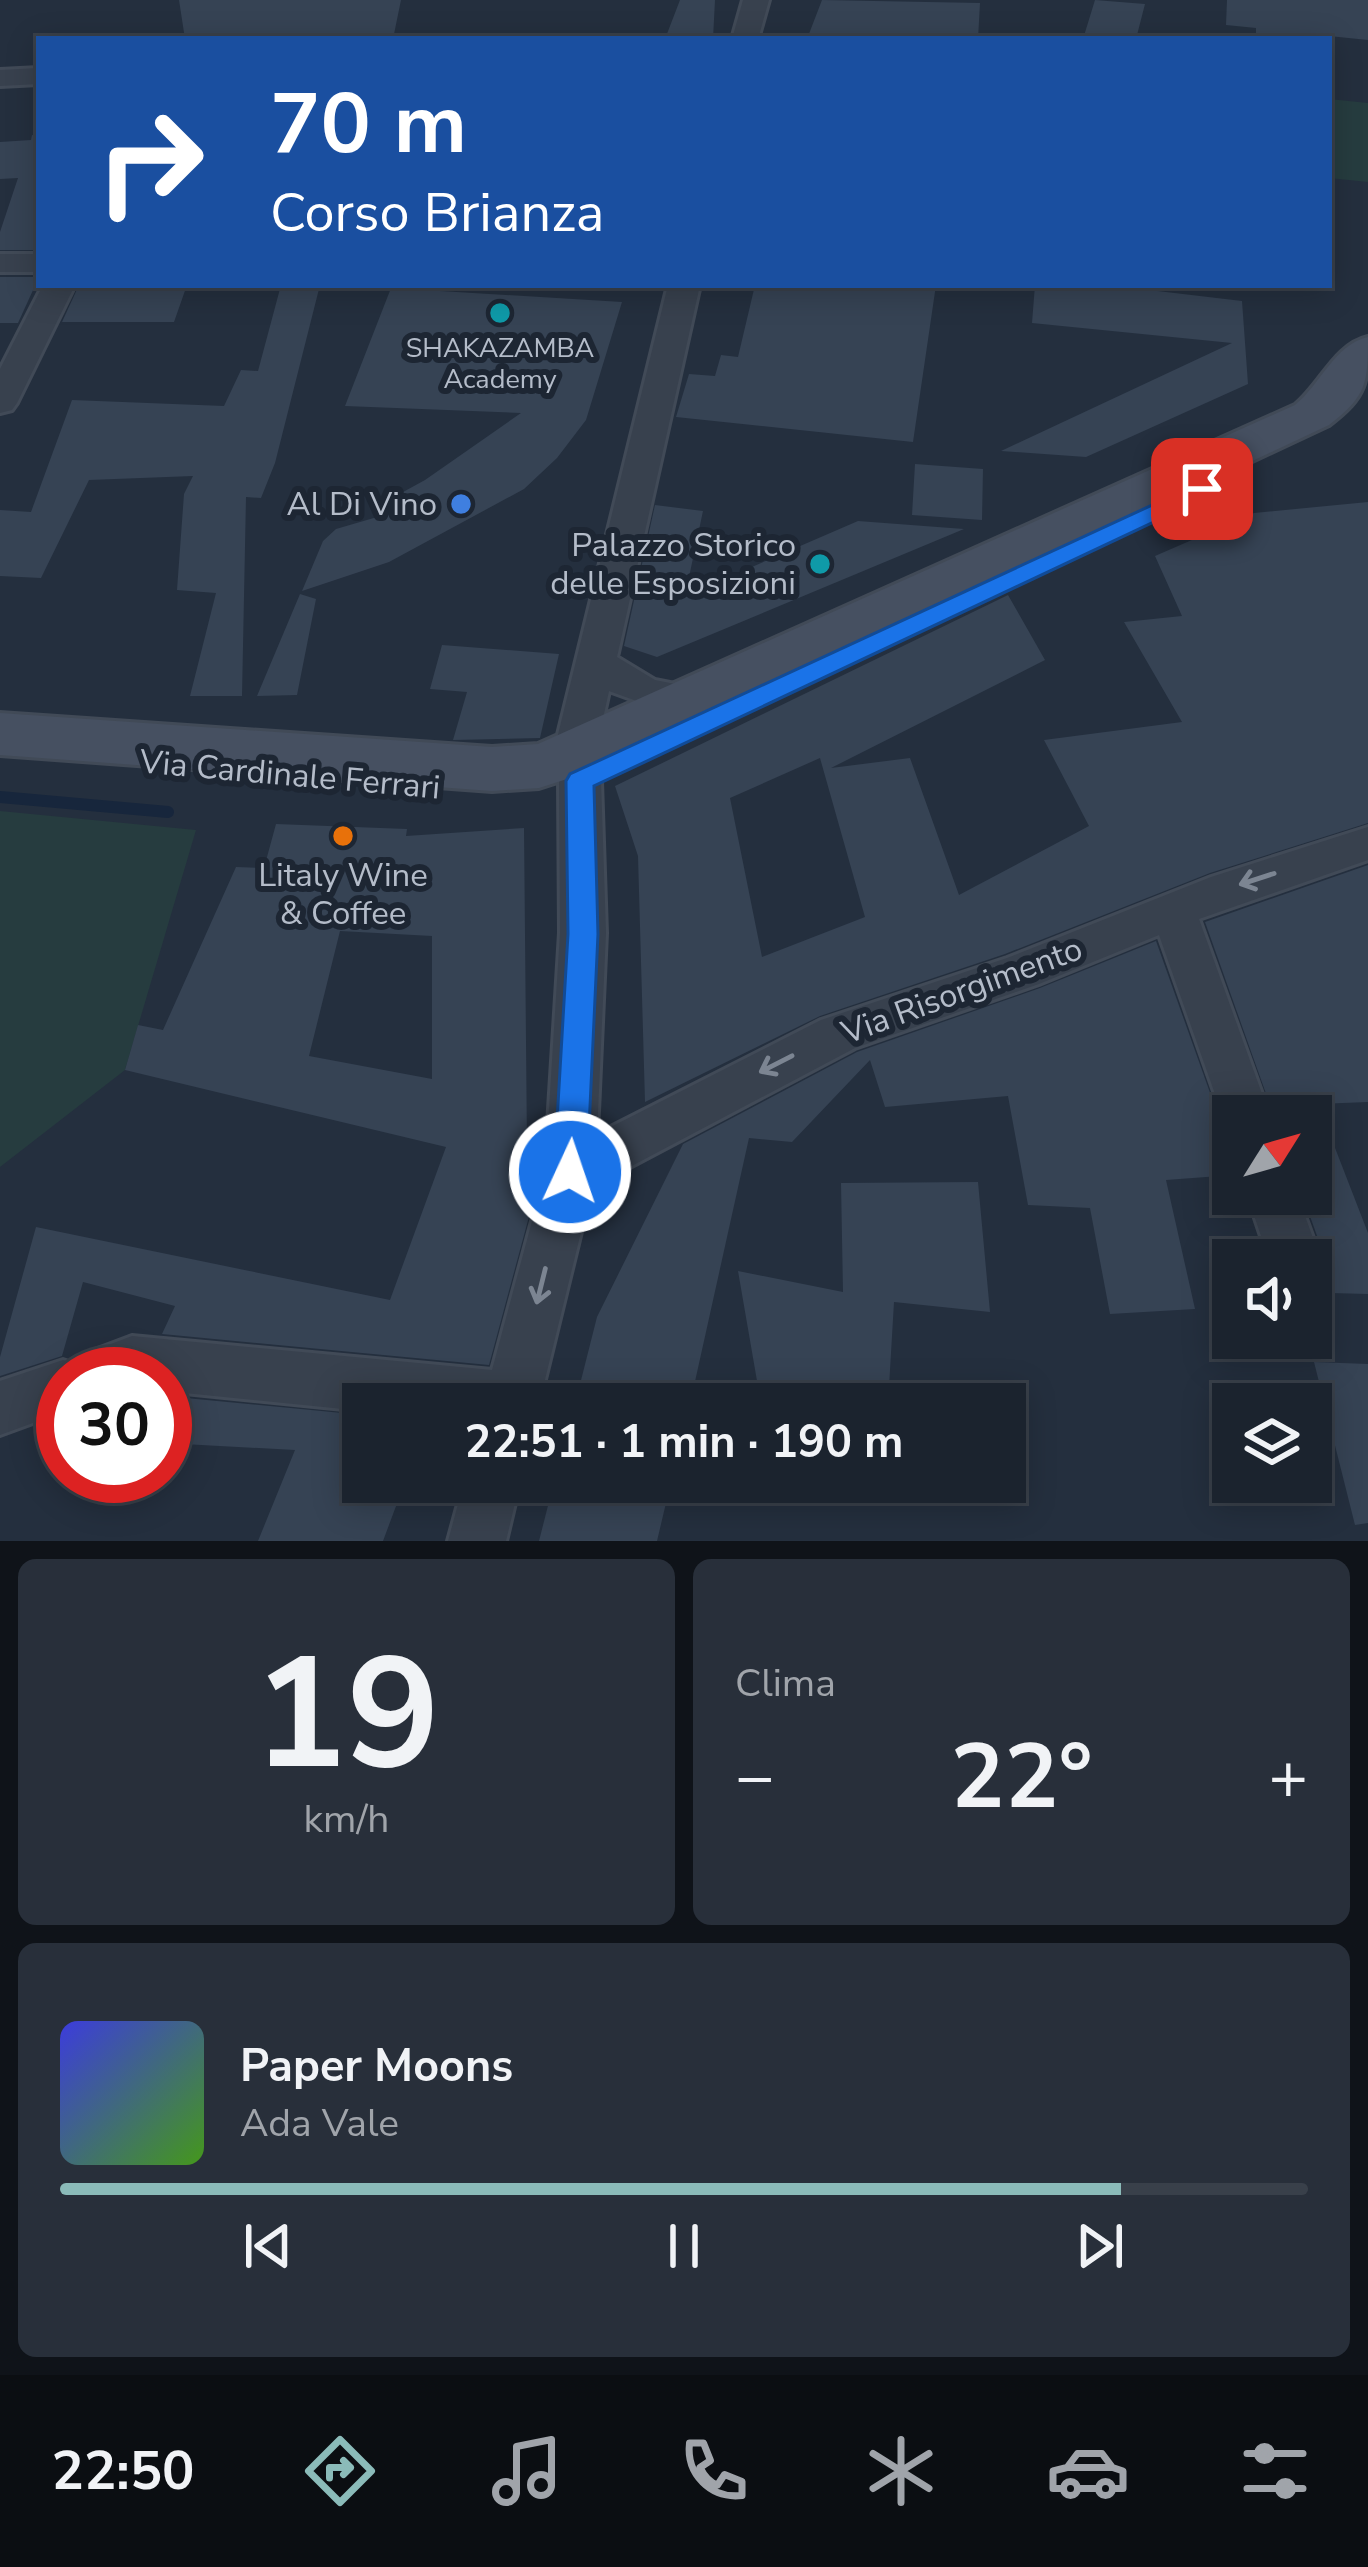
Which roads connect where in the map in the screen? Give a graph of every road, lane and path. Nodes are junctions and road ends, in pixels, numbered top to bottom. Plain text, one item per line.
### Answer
1 (755, 0) edge
2 (746, 36) edge
3 (36, 76) edge
4 (0, 78) edge
5 (36, 262) edge
6 (0, 263) edge
7 (58, 288) edge
8 (683, 288) edge
9 (1359, 390) edge
10 (0, 404) edge
11 (593, 658) junction
12 (696, 701) junction
13 (0, 734) edge
14 (0, 752) edge
15 (577, 768) junction
16 (1368, 843) edge
17 (1173, 909) junction
18 (1238, 1095) edge
19 (570, 1172) junction
20 (192, 1368) edge
21 (517, 1383) edge
22 (342, 1384) edge
23 (36, 1395) edge
24 (0, 1408) edge
25 (487, 1503) edge
26 (477, 1541) edge

1 - 2 street
3 - 4 street
5 - 6 street
7 - 10 street
8 - 11 street
9 - 12 main road
9 - 15 main road
11 - 12 street
11 - 15 street
12 - 15 main road
13 - 15 main road, Via Cardinale Ferrari
14 - 15 main road, Via Cardinale Ferrari
15 - 19 street
16 -> 17 street, Via Risorgimento
17 - 18 street
17 -> 19 street, Via Risorgimento
19 -> 21 street
20 - 22 street
23 - 24 street
25 - 26 street

